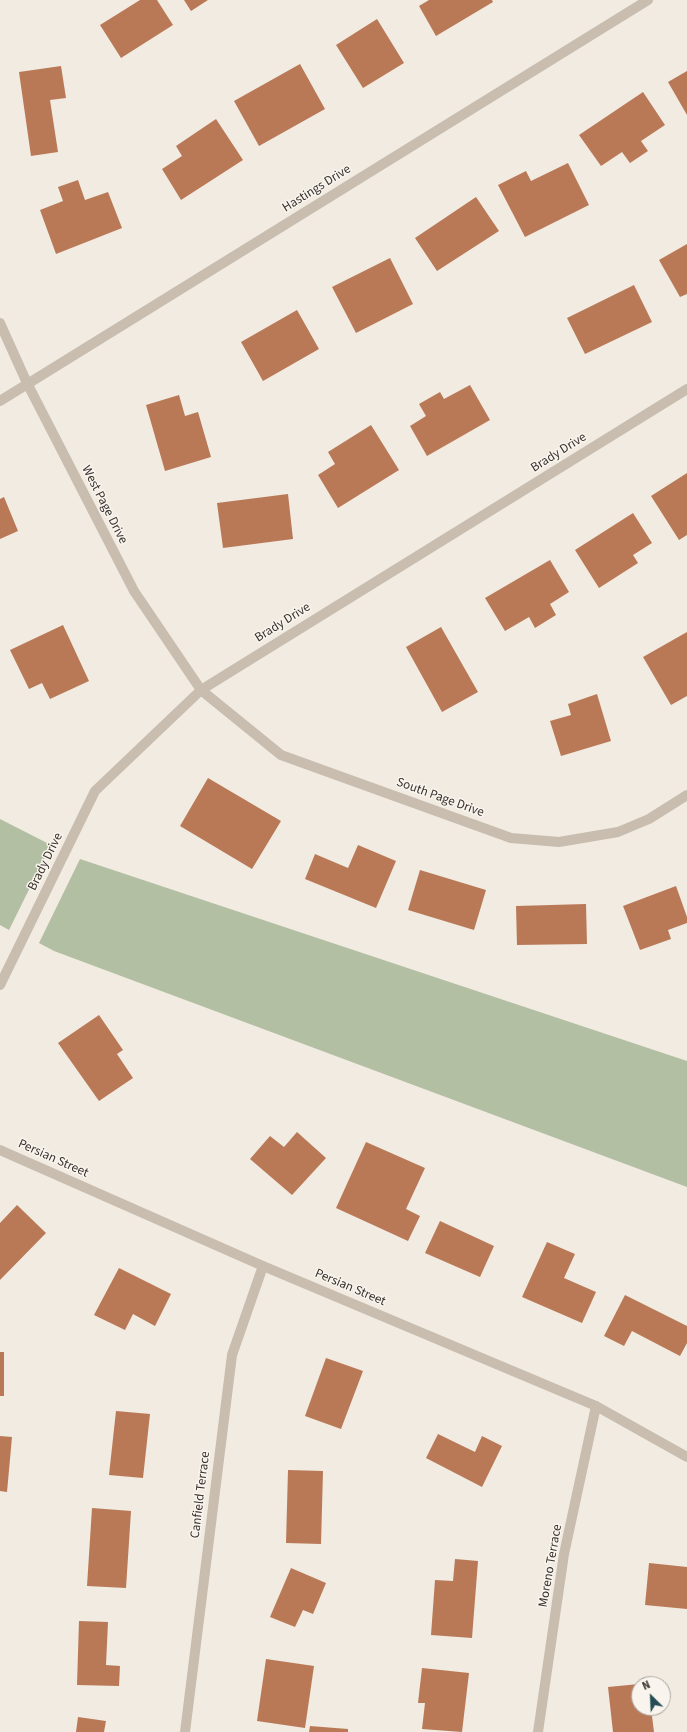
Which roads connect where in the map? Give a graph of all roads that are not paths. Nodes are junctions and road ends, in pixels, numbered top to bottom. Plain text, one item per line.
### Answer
1 (648, 0) edge
2 (0, 324) edge
3 (27, 384) junction
4 (687, 389) edge
5 (0, 401) edge
6 (201, 690) junction
7 (687, 795) edge
8 (0, 985) edge
9 (0, 1150) edge
10 (263, 1266) junction
11 (596, 1406) junction
12 (687, 1457) edge
13 (185, 1732) edge
14 (538, 1732) edge

1 - 3 street, Hastings Drive
2 - 3 street, West Page Drive
3 - 5 street, Hastings Drive
3 - 6 street, West Page Drive
4 - 6 street, Brady Drive
6 - 7 street, South Page Drive
6 - 8 street, Brady Drive
9 - 10 street, Persian Street
10 - 11 street, Persian Street
10 - 13 street, Canfield Terrace
11 - 12 street, Persian Street
11 - 14 street, Moreno Terrace

